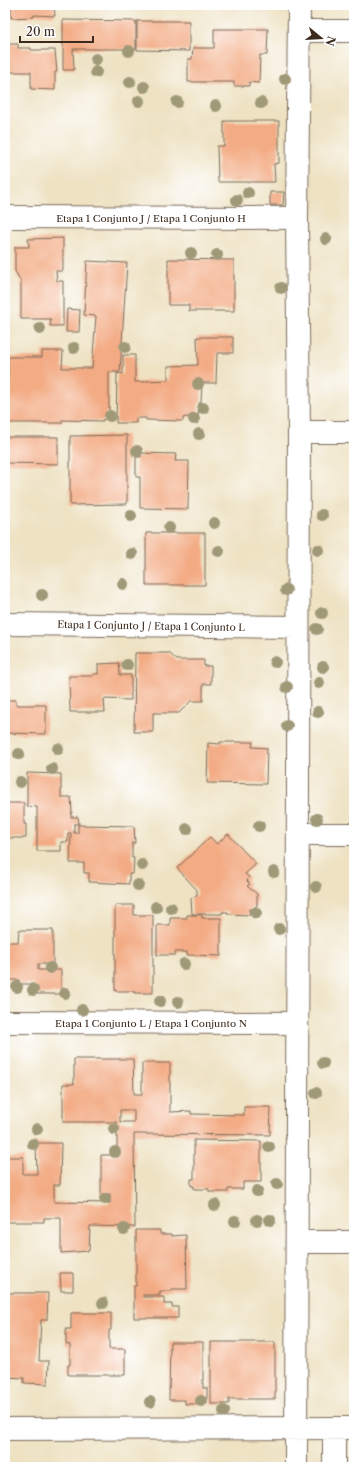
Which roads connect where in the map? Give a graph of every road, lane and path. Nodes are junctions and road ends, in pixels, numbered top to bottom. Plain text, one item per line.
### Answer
1 (299, 5) edge
2 (299, 31) junction
3 (354, 31) edge
4 (5, 217) edge
5 (297, 218) junction
6 (299, 432) junction
7 (354, 432) edge
8 (5, 624) edge
9 (298, 627) junction
10 (298, 834) junction
11 (354, 834) edge
12 (5, 1022) edge
13 (297, 1023) junction
14 (296, 1242) junction
15 (354, 1242) edge
16 (296, 1428) junction
17 (344, 1428) edge
18 (5, 1429) edge
19 (296, 1467) edge
20 (334, 1467) edge

1 - 2 street
2 - 3 street
2 - 5 street
4 - 5 street, Etapa 1 Conjunto J / Etapa 1 Conjunto H
5 - 6 street
6 - 7 street
6 - 9 street
8 - 9 street, Etapa 1 Conjunto J / Etapa 1 Conjunto L
9 - 10 street
10 - 11 street
10 - 13 street
12 - 13 street, Etapa 1 Conjunto L / Etapa 1 Conjunto N
13 - 14 street
14 - 15 street
14 - 16 street
16 - 17 street
16 - 18 street
16 - 19 street
17 - 20 street

